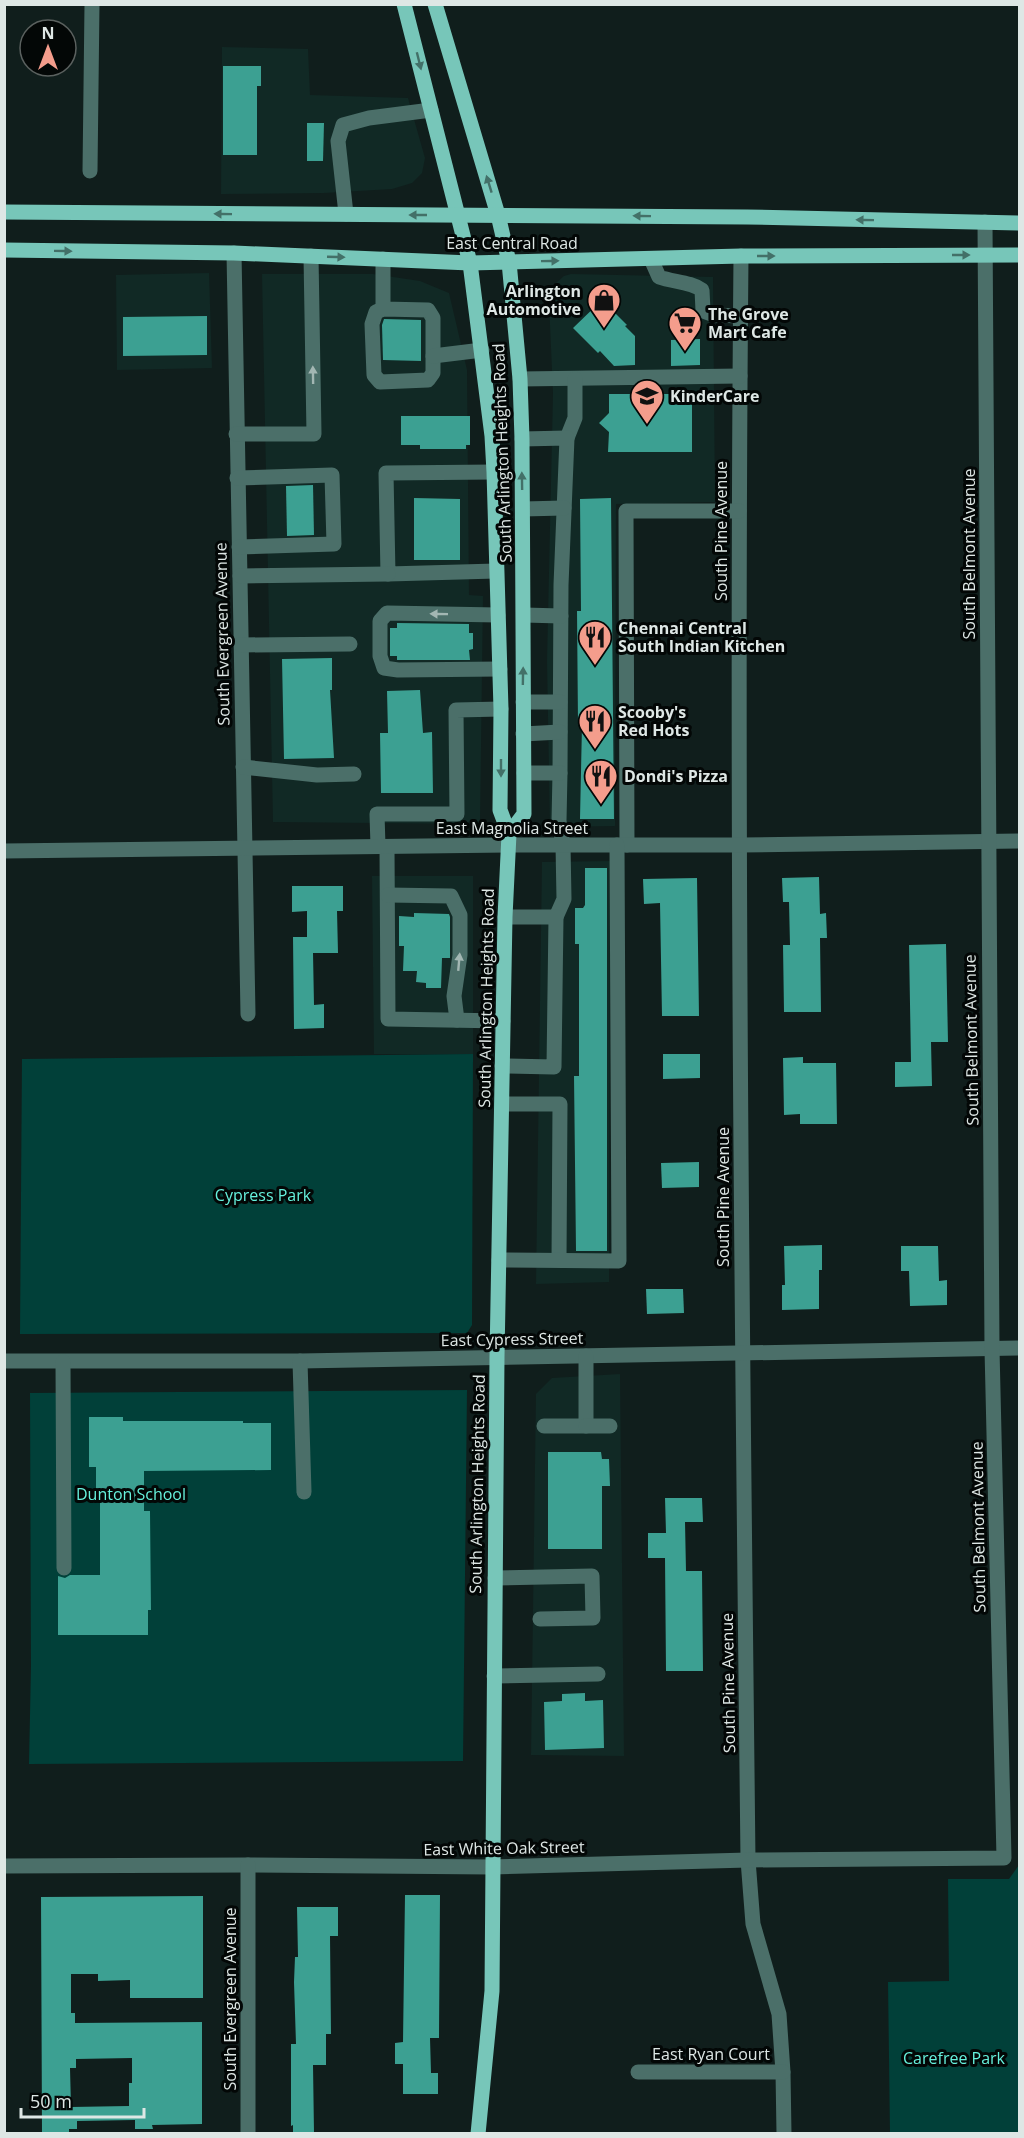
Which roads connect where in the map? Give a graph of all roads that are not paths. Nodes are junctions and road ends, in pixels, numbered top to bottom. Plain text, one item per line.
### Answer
1 (92, 4) edge
2 (404, 4) edge
3 (435, 4) edge
4 (431, 110) junction
5 (90, 171) dead end
6 (4, 212) edge
7 (346, 214) junction
8 (498, 214) junction
9 (458, 215) junction
10 (985, 222) junction
11 (1020, 223) edge
12 (4, 250) edge
13 (234, 253) junction
14 (986, 255) junction
15 (1020, 255) edge
16 (311, 256) junction
17 (741, 256) junction
18 (383, 259) junction
19 (651, 259) junction
20 (509, 262) junction
21 (470, 263) junction
22 (383, 309) junction
23 (740, 316) junction
24 (482, 350) junction
25 (433, 356) junction
26 (740, 376) junction
27 (520, 379) junction
28 (575, 379) junction
29 (237, 434) junction
30 (567, 438) junction
31 (522, 439) junction
32 (494, 472) junction
33 (237, 478) junction
34 (523, 508) junction
35 (564, 508) junction
36 (739, 511) junction
37 (239, 547) junction
38 (496, 572) junction
39 (388, 574) junction
40 (240, 576) junction
41 (498, 615) junction
42 (524, 615) junction
43 (561, 616) junction
44 (350, 644) dead end
45 (241, 645) junction
46 (500, 669) junction
47 (523, 702) junction
48 (560, 702) junction
49 (501, 709) junction
50 (560, 732) junction
51 (523, 734) junction
52 (243, 767) junction
53 (524, 773) junction
54 (560, 773) junction
55 (354, 774) dead end
56 (509, 840) junction
57 (988, 841) junction
58 (1020, 841) edge
59 (563, 845) junction
60 (622, 845) junction
61 (740, 845) junction
62 (382, 847) junction
63 (244, 849) junction
64 (4, 851) edge
65 (388, 895) junction
66 (505, 917) junction
67 (556, 917) junction
68 (248, 1014) dead end
69 (457, 1020) junction
70 (503, 1021) junction
71 (502, 1066) junction
72 (502, 1104) junction
73 (499, 1260) junction
74 (559, 1260) junction
75 (1020, 1348) edge
76 (992, 1349) junction
77 (742, 1353) junction
78 (586, 1356) junction
79 (497, 1357) junction
80 (4, 1361) edge
81 (300, 1361) junction
82 (63, 1362) junction
83 (544, 1426) dead end
84 (586, 1426) junction
85 (610, 1426) dead end
86 (304, 1492) dead end
87 (64, 1568) dead end
88 (495, 1578) junction
89 (540, 1619) dead end
90 (598, 1674) dead end
91 (494, 1676) junction
92 (1004, 1858) joint
93 (748, 1860) junction
94 (248, 1865) junction
95 (4, 1866) edge
96 (492, 1867) junction
97 (783, 2072) junction
98 (638, 2073) dead end
99 (248, 2133) edge
100 (478, 2133) edge
101 (784, 2133) edge

1 - 5 street
2 -> 4 main road, South Arlington Heights Road
8 -> 3 main road, South Arlington Heights Road
4 - 7 street
4 - 9 main road, South Arlington Heights Road
7 -> 6 main road, East Central Road
9 -> 7 main road, East Central Road
8 - 9 main road, East Central Road
10 -> 8 main road, East Central Road
8 - 20 main road, South Arlington Heights Road
9 - 21 main road, South Arlington Heights Road
10 - 11 main road, East Central Road
10 - 14 street, South Belmont Avenue
12 -> 13 main road, East Central Road
13 - 16 main road, East Central Road
13 - 29 street, South Evergreen Avenue
14 - 15 main road, East Central Road
17 -> 14 main road, East Central Road
14 - 57 street, South Belmont Avenue
16 -> 18 main road, East Central Road
29 -> 16 street
17 - 19 main road, East Central Road
17 - 23 street, South Pine Avenue
18 - 21 main road, East Central Road
18 - 22 street
20 -> 19 main road, East Central Road
19 - 23 street
20 - 21 main road, East Central Road
20 - 27 main road, South Arlington Heights Road
21 - 24 main road, South Arlington Heights Road
22 - 25 street
22 - 25 street
23 - 26 street, South Pine Avenue
24 - 25 street
24 - 32 main road, South Arlington Heights Road
26 - 28 street
26 - 36 street, South Pine Avenue
27 - 28 street
27 - 31 main road, South Arlington Heights Road
28 - 30 street
29 - 33 street, South Evergreen Avenue
30 - 31 street
30 - 35 street
34 -> 31 main road, South Arlington Heights Road
32 - 38 main road, South Arlington Heights Road
32 - 39 street
33 - 37 street, South Evergreen Avenue
33 - 37 street
34 - 35 street
34 - 42 main road, South Arlington Heights Road
35 - 43 street
36 - 60 street
36 - 61 street, South Pine Avenue
37 - 40 street, South Evergreen Avenue
38 - 39 street
38 - 41 main road, South Arlington Heights Road
39 - 40 street
40 - 45 street, South Evergreen Avenue
41 - 46 main road, South Arlington Heights Road
41 -> 46 street
42 - 43 street
47 -> 42 main road, South Arlington Heights Road
43 - 48 street
44 - 45 street
45 - 52 street, South Evergreen Avenue
46 - 49 main road, South Arlington Heights Road
47 - 48 street
47 - 51 main road, South Arlington Heights Road
48 - 50 street
49 -> 56 main road, South Arlington Heights Road
49 - 62 street
50 - 51 street
50 - 54 street
51 - 53 main road, South Arlington Heights Road
52 - 55 street
52 - 63 street, South Evergreen Avenue
53 - 54 street
53 - 56 main road, South Arlington Heights Road
54 - 59 street
56 - 59 street, East Magnolia Street
56 - 62 street, East Magnolia Street
56 - 66 main road, South Arlington Heights Road
57 - 58 street, East Magnolia Street
57 - 61 street, East Magnolia Street
57 - 76 street, South Belmont Avenue
59 - 60 street, East Magnolia Street
59 - 67 street
60 - 61 street, East Magnolia Street
60 - 74 street
61 - 77 street, South Pine Avenue
62 - 63 street, East Magnolia Street
62 - 65 street
63 - 64 street, East Magnolia Street
63 - 68 street, South Evergreen Avenue
69 -> 65 street
65 - 69 street
66 - 67 street
66 - 70 main road, South Arlington Heights Road
67 - 71 street
69 - 70 street
70 - 71 main road, South Arlington Heights Road
71 - 72 main road, South Arlington Heights Road
72 - 73 main road, South Arlington Heights Road
72 - 74 street
73 - 74 street
73 - 79 main road, South Arlington Heights Road
75 - 76 street, East Cypress Street
76 - 77 street, East Cypress Street
76 - 92 street, South Belmont Avenue
77 - 78 street, East Cypress Street
77 - 93 street, South Pine Avenue
78 - 79 street, East Cypress Street
78 - 84 street
79 - 81 street, East Cypress Street
79 - 88 main road, South Arlington Heights Road
80 - 82 street, East Cypress Street
81 - 82 street, East Cypress Street
81 - 86 street
82 - 87 street
83 - 84 street
84 - 85 street
88 - 89 street
88 - 91 main road, South Arlington Heights Road
90 - 91 street
91 - 96 main road, South Arlington Heights Road
92 - 93 street, East White Oak Street
93 - 96 street, East White Oak Street
93 - 97 street, South Pine Avenue
94 - 95 street, East White Oak Street
94 - 96 street, East White Oak Street
94 - 99 street, South Evergreen Avenue
96 - 100 main road, South Arlington Heights Road
97 - 98 street, East Ryan Court
97 - 101 street, South Pine Avenue

